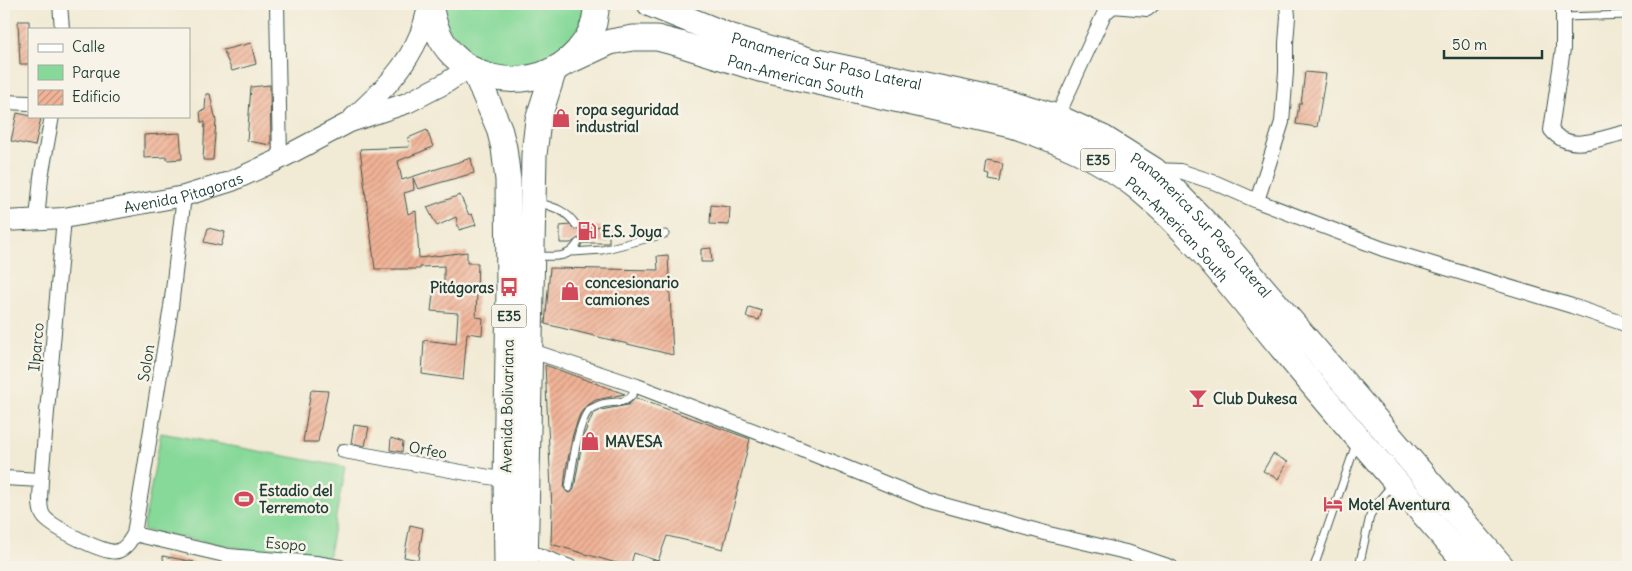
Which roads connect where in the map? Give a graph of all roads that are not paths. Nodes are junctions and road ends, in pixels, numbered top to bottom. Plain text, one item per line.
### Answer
1 (60, 4) edge
2 (277, 4) edge
3 (429, 4) edge
4 (597, 4) edge
5 (650, 4) edge
6 (1153, 4) edge
7 (1287, 4) edge
8 (1564, 10) edge
9 (686, 11) edge
10 (1628, 15) edge
11 (62, 28) edge
12 (561, 66) junction
13 (472, 69) junction
14 (4, 102) edge
15 (28, 103) edge
16 (1057, 117) junction
17 (52, 118) edge
18 (350, 122) junction
19 (1628, 132) edge
20 (280, 159) junction
21 (1154, 170) junction
22 (184, 196) junction
23 (532, 200) junction
24 (1257, 201) junction
25 (64, 218) junction
26 (37, 220) junction
27 (4, 221) edge
28 (576, 225) dead end
29 (665, 234) dead end
30 (578, 243) dead end
31 (573, 252) junction
32 (531, 256) junction
33 (1628, 325) edge
34 (529, 350) junction
35 (637, 386) junction
36 (1358, 439) junction
37 (344, 451) dead end
38 (4, 478) edge
39 (41, 480) junction
40 (506, 480) junction
41 (1395, 481) junction
42 (569, 488) dead end
43 (134, 534) junction
44 (525, 558) edge
45 (229, 562) edge
46 (340, 567) edge
47 (507, 567) edge
48 (570, 567) edge
49 (1171, 567) edge
50 (1314, 567) edge
51 (1359, 567) edge
52 (1470, 567) edge
53 (1502, 567) edge

1 - 11 street
2 - 20 street
3 - 13 highway, E35
3 - 18 main road, Avenida Pitagoras
4 - 12 highway, E35
5 - 9 highway, Panamerica Sur Paso Lateral / E35
6 - 16 street
7 - 24 street
8 - 10 lane
8 - 19 street
9 - 16 highway, Panamerica Sur Paso Lateral / E35
12 - 13 highway, E35
12 - 23 highway, Avenida Bolivariana / E35
12 - 36 highway, Pan-American South / E35
13 - 18 main road, Avenida Pitagoras
13 - 40 highway, Avenida Bolivariana / E35
14 - 15 street
16 - 21 highway, Panamerica Sur Paso Lateral / E35
17 - 26 street
18 - 20 main road, Avenida Pitagoras
20 - 22 main road, Avenida Pitagoras
21 - 24 street
21 - 53 highway, Panamerica Sur Paso Lateral / E35
22 - 25 main road, Avenida Pitagoras
22 - 43 street, Solon
23 - 28 lane
23 - 32 highway, Avenida Bolivariana / E35
24 - 33 street
25 - 26 main road, Avenida Pitagoras
25 - 39 street, Ilparco
26 - 27 main road, Avenida Pitagoras
29 - 31 lane
30 - 31 lane
31 - 32 lane
32 - 34 highway, Avenida Bolivariana / E35
34 - 35 street
34 - 44 highway, Avenida Bolivariana / E35
35 - 42 lane
35 - 49 street
36 - 41 highway, Pan-American South / E35
36 - 50 lane
37 - 40 street, Orfeo
38 - 39 street
39 - 43 street, Ilparco
40 - 47 highway, Avenida Bolivariana / E35
41 - 51 lane
41 - 52 highway, Pan-American South / E35
43 - 45 street, Esopo
44 - 48 street
45 - 46 street, Esopo

